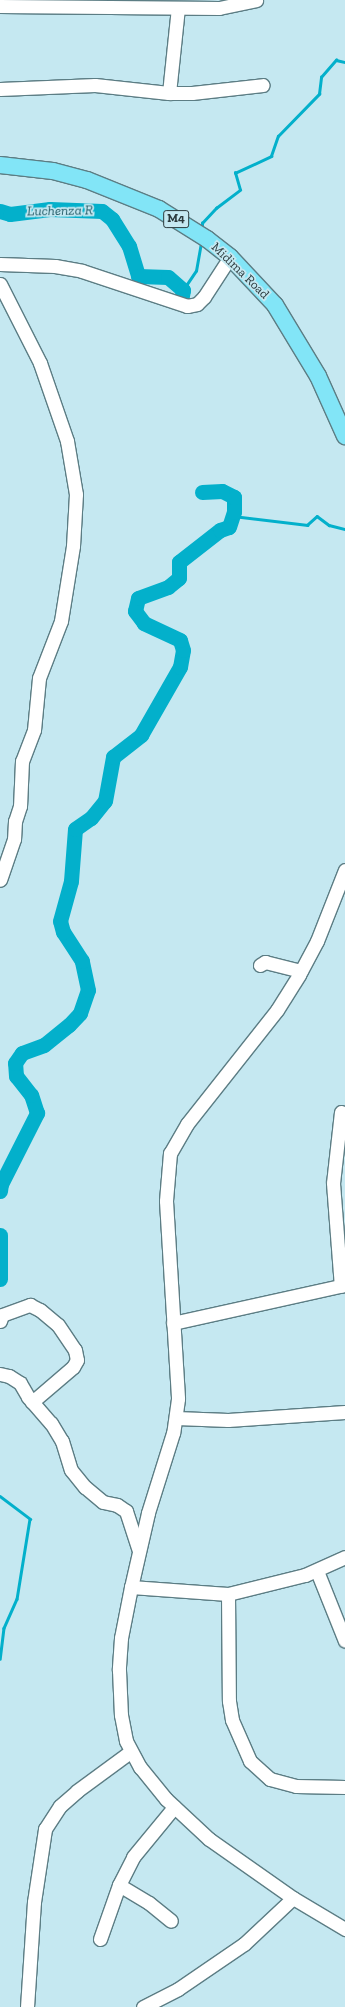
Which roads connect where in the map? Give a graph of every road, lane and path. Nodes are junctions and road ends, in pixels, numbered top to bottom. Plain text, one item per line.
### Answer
1 (256, 0) edge
2 (0, 6) edge
3 (178, 8) junction
4 (263, 85) dead end
5 (0, 89) edge
6 (169, 93) junction
7 (0, 165) edge
8 (230, 257) junction
9 (0, 264) edge
10 (0, 284) edge
11 (345, 436) edge
12 (345, 870) edge
13 (0, 880) edge
14 (260, 965) dead end
15 (301, 971) junction
16 (341, 1112) dead end
17 (343, 1286) edge
18 (0, 1321) edge
19 (173, 1323) junction
20 (0, 1374) edge
21 (32, 1402) junction
22 (345, 1412) edge
23 (176, 1418) junction
24 (139, 1551) junction
25 (345, 1557) edge
26 (317, 1571) junction
27 (130, 1587) junction
28 (228, 1594) junction
29 (345, 1641) edge
30 (130, 1752) junction
31 (345, 1787) edge
32 (174, 1807) junction
33 (119, 1885) junction
34 (293, 1898) junction
35 (171, 1920) dead end
36 (345, 1930) edge
37 (100, 1939) dead end
38 (27, 2007) edge
39 (143, 2007) edge

1 - 3 street
2 - 3 street
3 - 6 street
4 - 6 street
5 - 6 street
7 - 8 main road, Midima Road / M4
8 - 9 street
8 - 11 main road, Midima Road / M4
10 - 13 street
12 - 15 street
14 - 15 street
15 - 19 street
16 - 17 street
17 - 19 street
18 - 21 street
19 - 23 street
20 - 21 street
21 - 24 street
22 - 23 street
23 - 24 street
24 - 27 street
25 - 26 street
26 - 28 street
26 - 29 street
27 - 28 street
27 - 30 street
28 - 31 street
30 - 32 street
30 - 38 street
32 - 33 street
32 - 34 street
33 - 35 street
33 - 37 street
34 - 36 street
34 - 39 street

